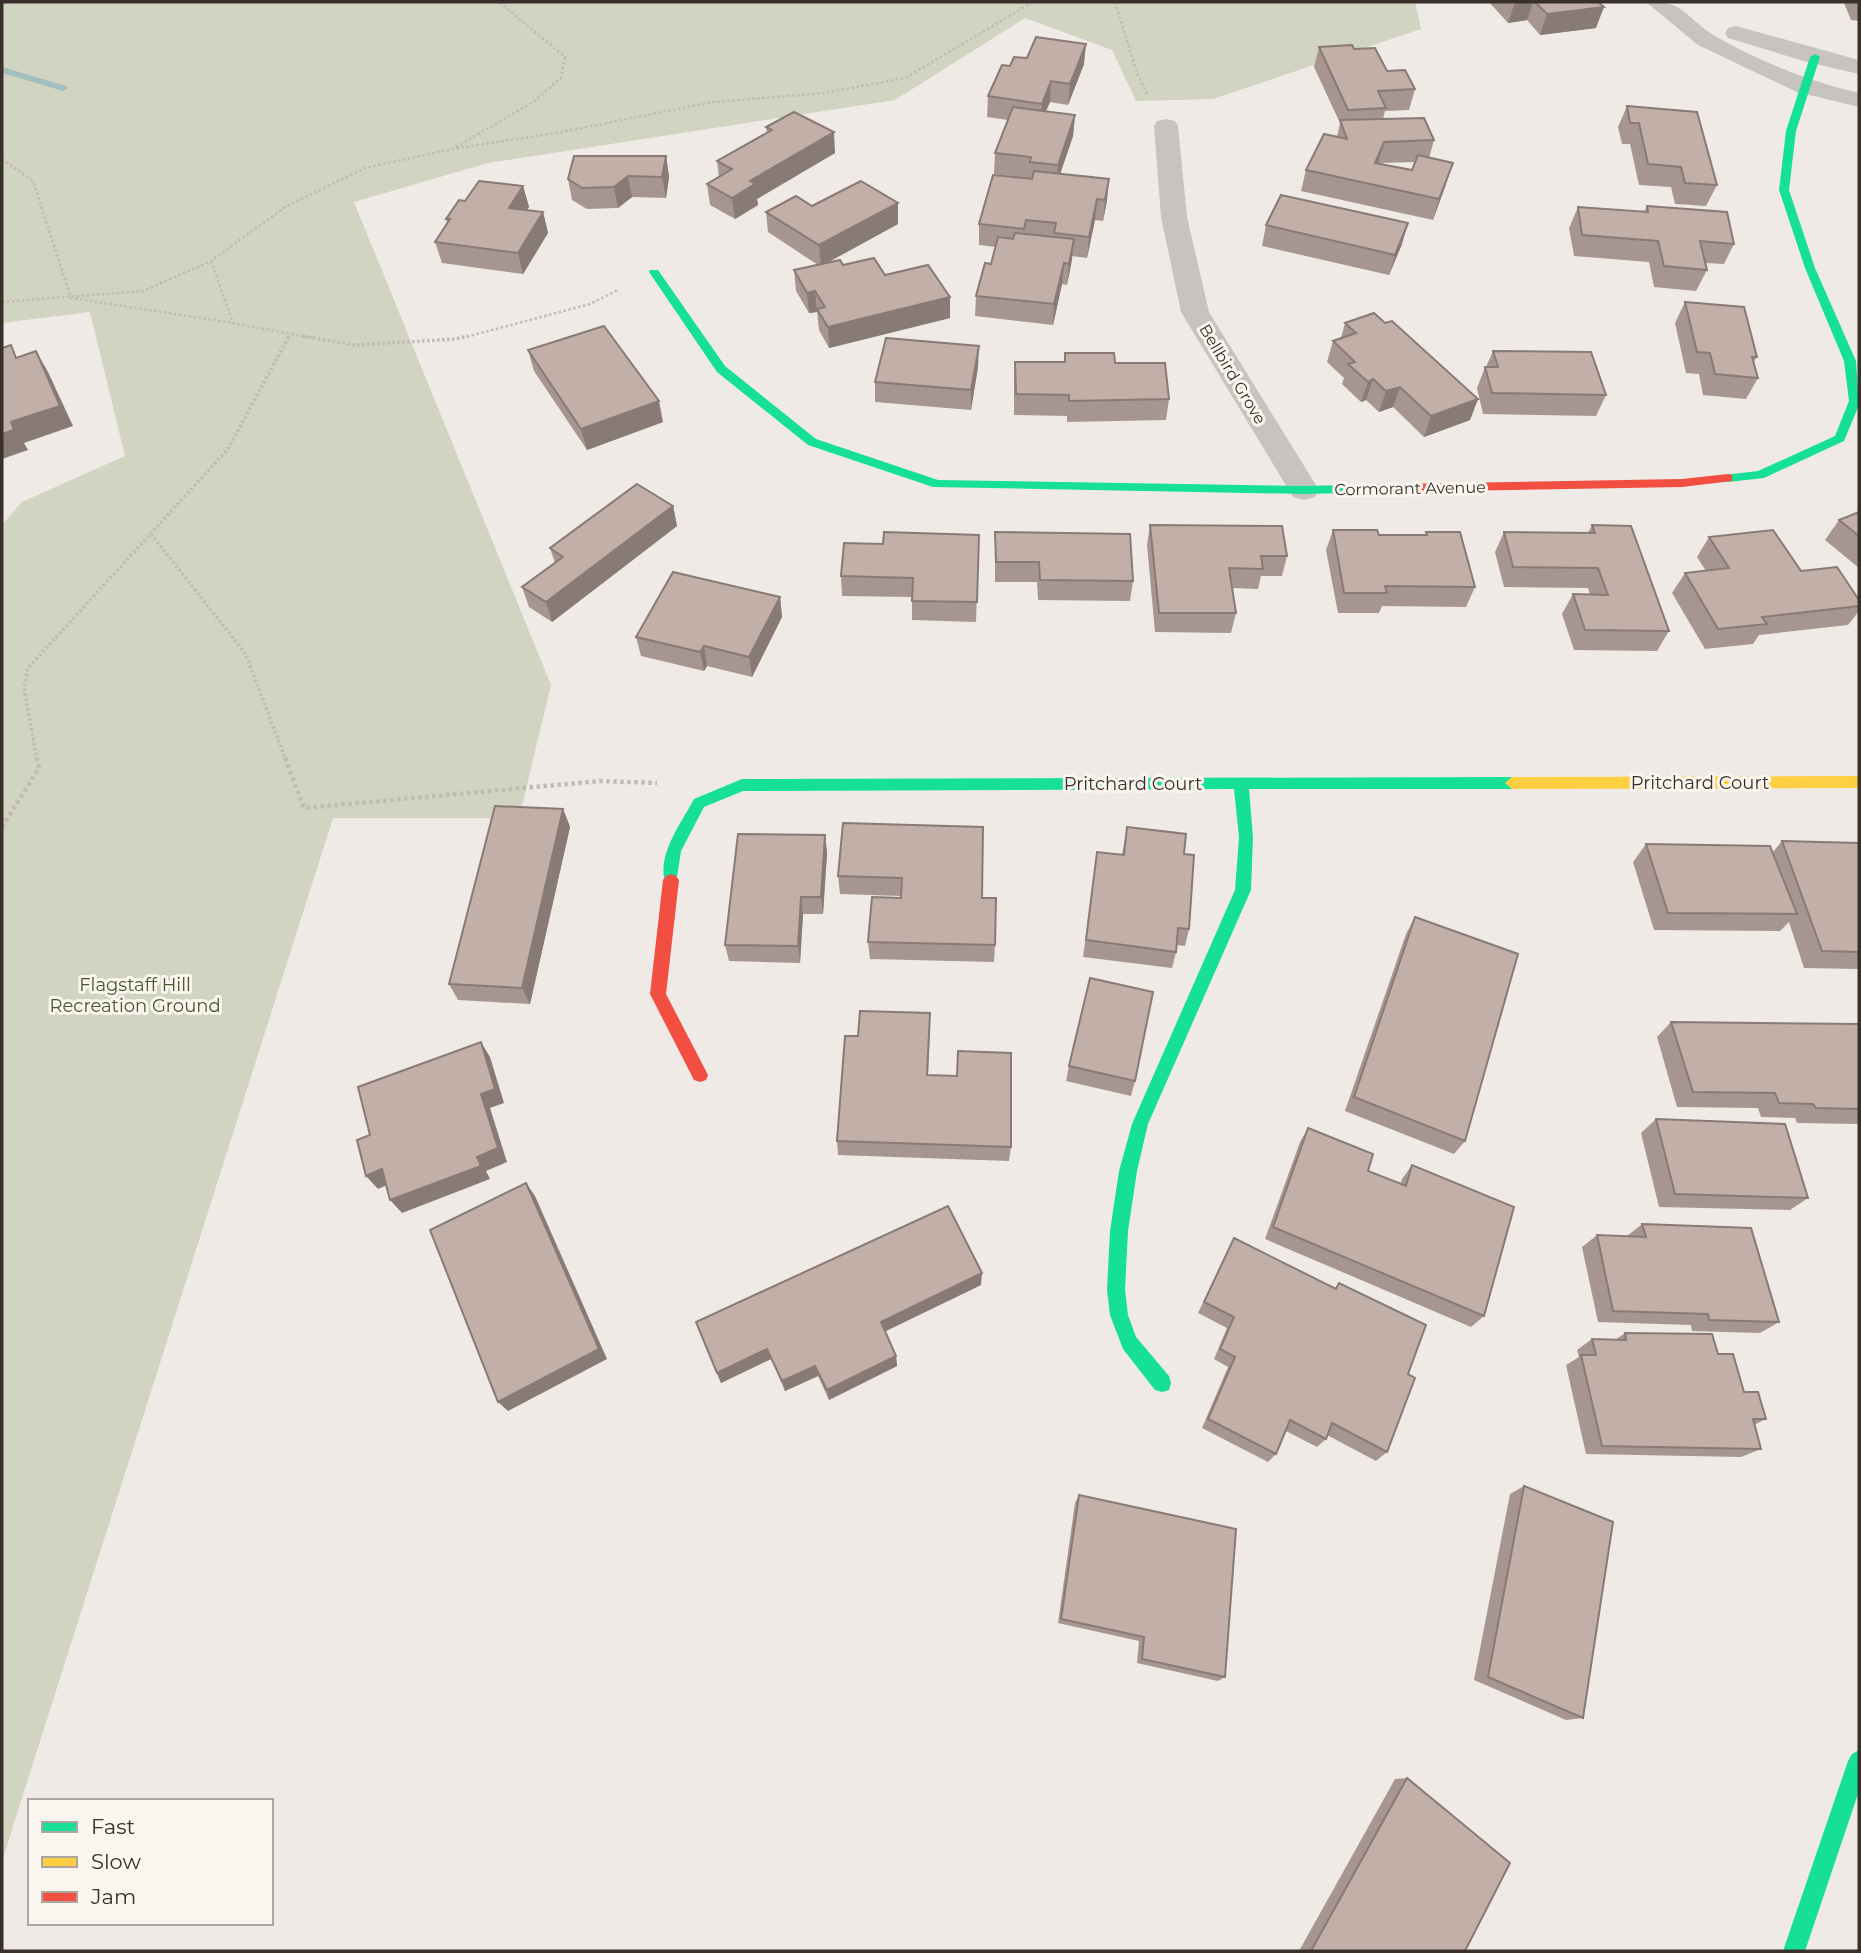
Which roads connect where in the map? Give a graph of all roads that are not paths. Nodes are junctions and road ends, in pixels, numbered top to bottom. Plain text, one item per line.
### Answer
1 (1657, 2) edge
2 (1667, 2) edge
3 (1815, 57) junction
4 (1859, 67) edge
5 (1805, 88) junction
6 (1859, 100) edge
7 (1166, 126) road end
8 (654, 272) road end
9 (1304, 490) junction
10 (1859, 782) edge
11 (1241, 784) junction
12 (700, 1075) dead end
13 (1162, 1383) dead end
14 (1859, 1761) edge
15 (1794, 1951) edge

1 - 5 street
2 - 3 street
3 - 4 street
3 - 5 street, Cormorant Avenue
5 - 6 street
5 - 9 street, Cormorant Avenue
7 - 9 street, Bellbird Grove
8 - 9 street, Cormorant Avenue
10 - 11 street, Pritchard Court
11 - 12 street, Pritchard Court
11 - 13 street
14 - 15 street

